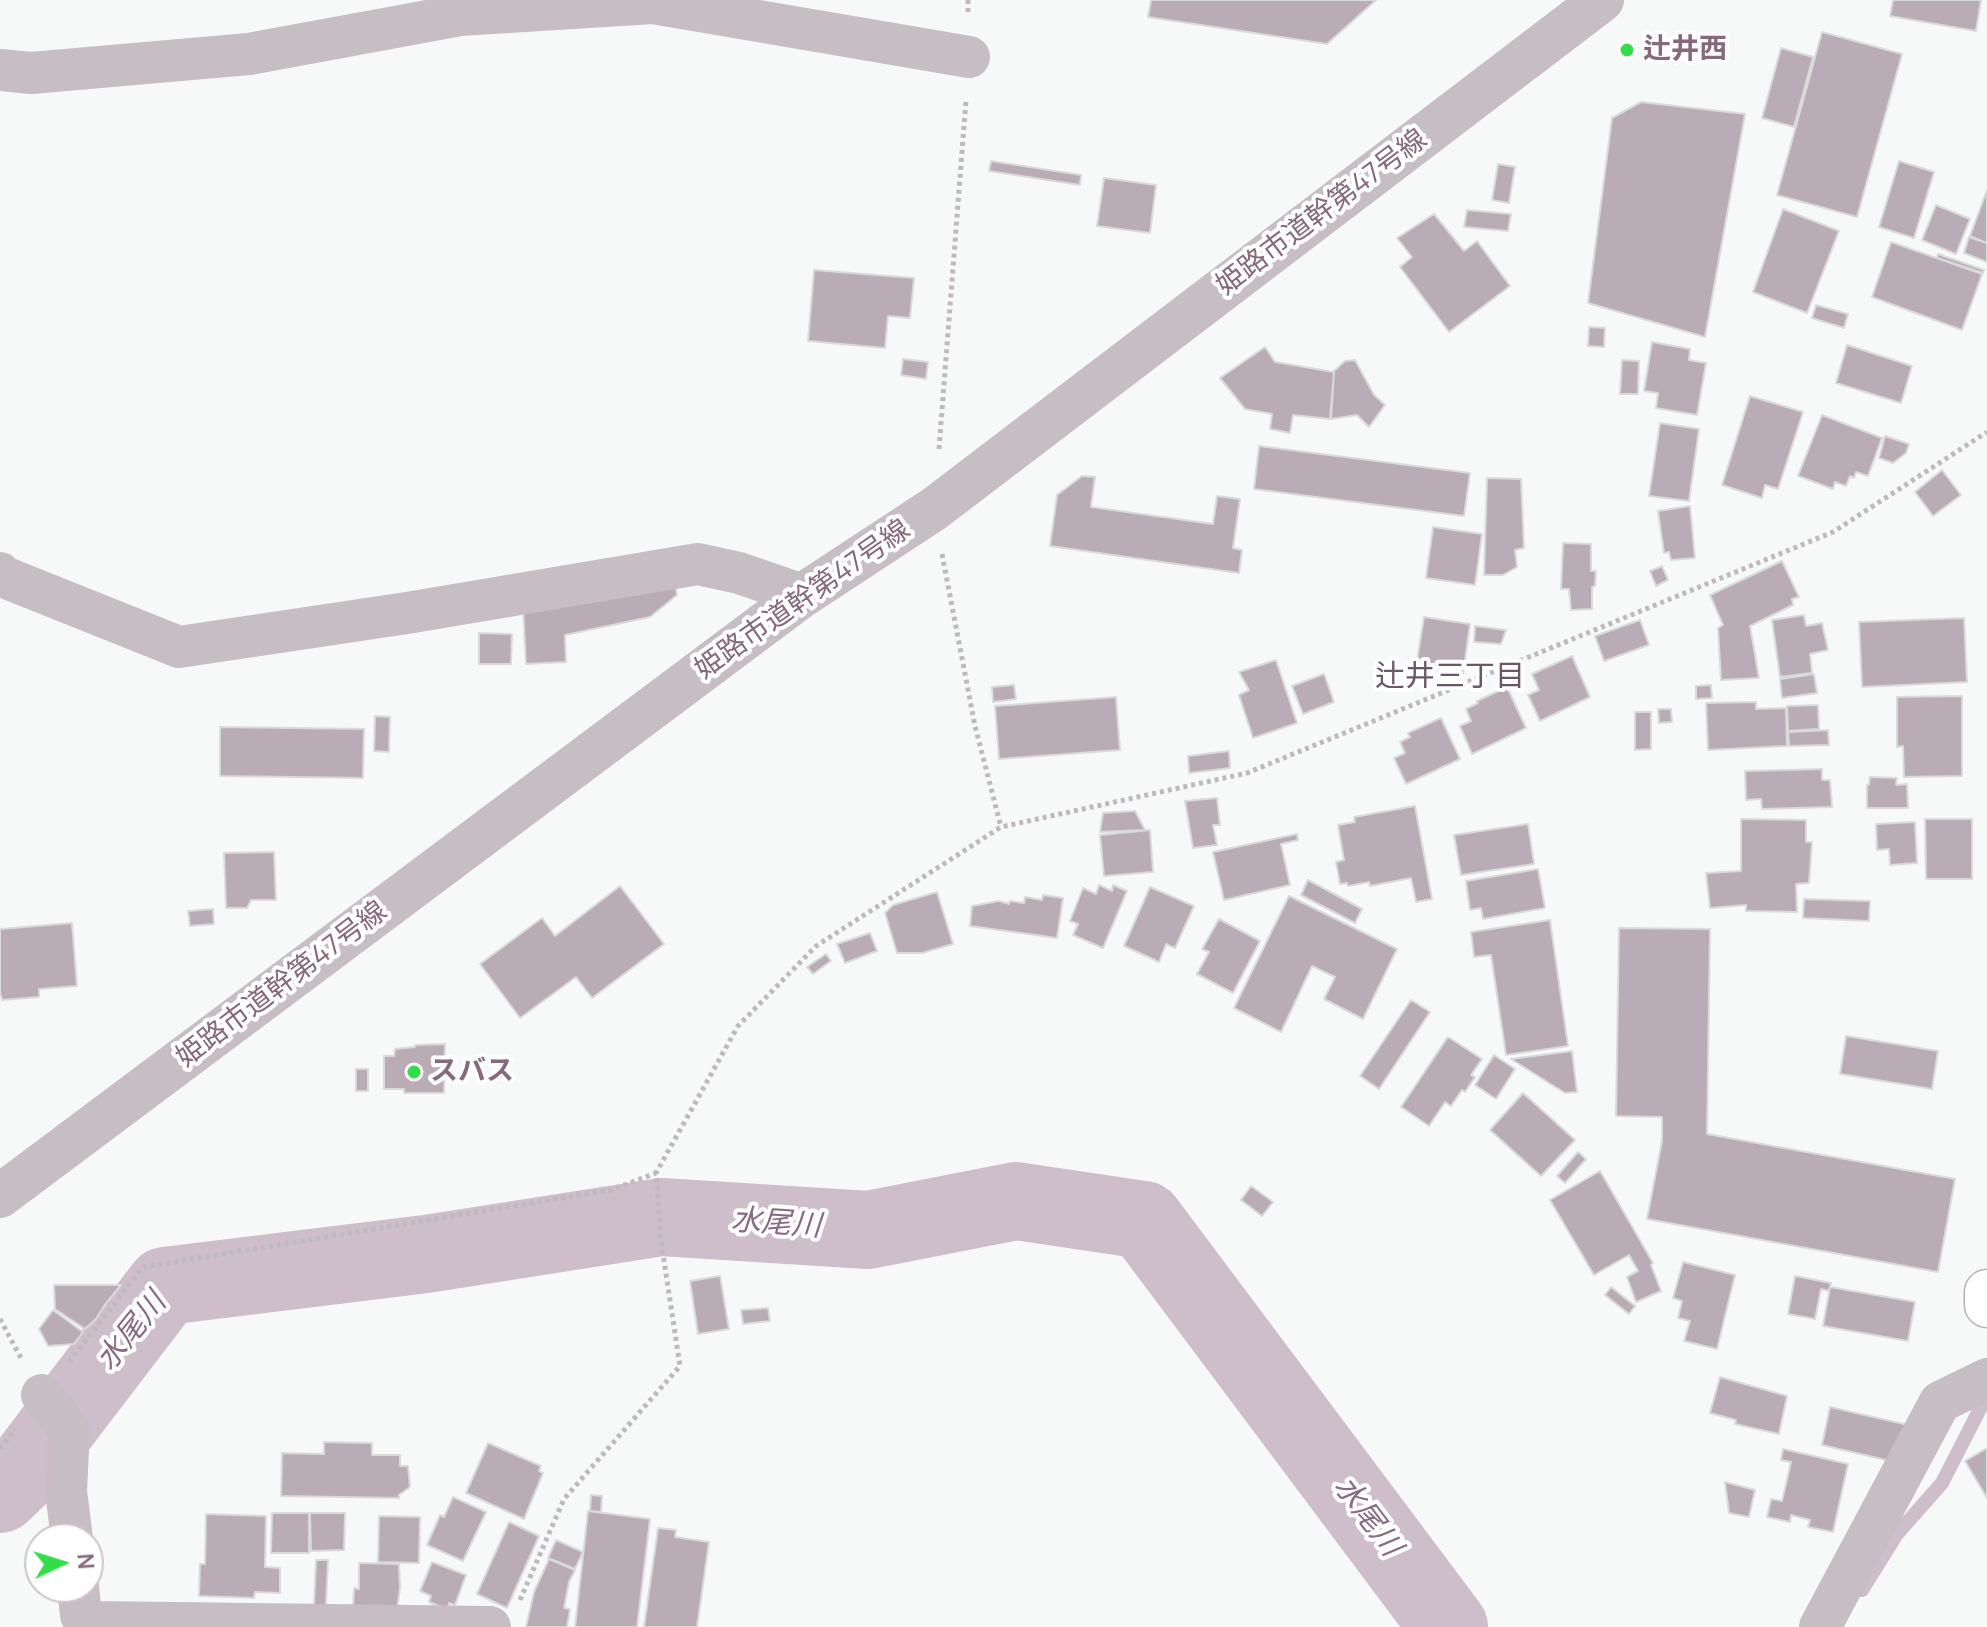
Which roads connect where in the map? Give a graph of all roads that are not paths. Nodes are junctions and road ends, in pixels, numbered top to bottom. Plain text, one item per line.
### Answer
1 (1602, 0) edge
2 (969, 57) road end
3 (0, 70) edge
4 (0, 573) edge
5 (803, 595) junction
6 (0, 1196) edge
7 (1987, 1292) edge
8 (1987, 1305) edge
9 (1987, 1379) edge
10 (52, 1408) road end
11 (70, 1523) edge
12 (89, 1612) edge
13 (502, 1620) edge
14 (1820, 1627) edge

1 - 5 street, 姫路市道幹第47号線
2 - 3 street
4 - 5 street
5 - 6 street, 姫路市道幹第47号線
7 - 8 main road
9 - 14 street
10 - 11 street
12 - 13 street

